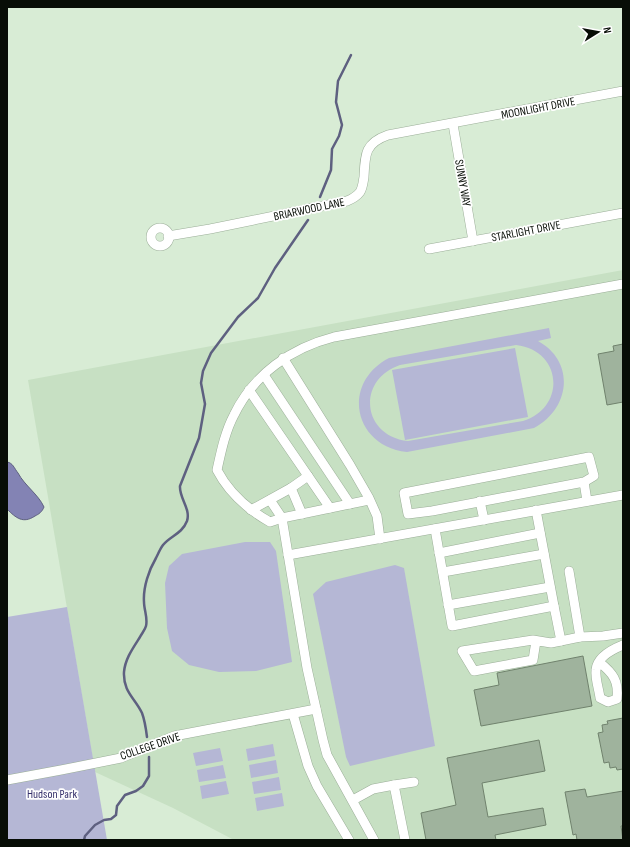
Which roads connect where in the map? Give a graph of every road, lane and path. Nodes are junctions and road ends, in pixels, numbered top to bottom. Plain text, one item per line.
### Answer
1 (623, 91) edge
2 (453, 124) junction
3 (623, 213) edge
4 (168, 236) dead end
5 (474, 241) junction
6 (429, 249) dead end
7 (623, 284) edge
8 (283, 358) junction
9 (264, 375) junction
10 (249, 390) junction
11 (308, 476) junction
12 (584, 482) junction
13 (291, 488) junction
14 (623, 495) edge
15 (270, 500) junction
16 (369, 500) junction
17 (480, 501) junction
18 (588, 502) junction
19 (350, 504) junction
20 (330, 508) junction
21 (252, 510) junction
22 (536, 510) junction
23 (302, 514) junction
24 (282, 518) junction
25 (484, 520) junction
26 (435, 529) junction
27 (540, 533) junction
28 (380, 539) junction
29 (439, 553) junction
30 (544, 554) junction
31 (288, 555) junction
32 (569, 571) dead end
33 (442, 572) junction
34 (550, 587) junction
35 (448, 605) junction
36 (554, 606) junction
37 (623, 633) edge
38 (580, 637) junction
39 (560, 640) junction
40 (536, 641) junction
41 (623, 644) edge
42 (599, 662) dead end
43 (316, 709) junction
44 (292, 714) junction
45 (7, 780) edge
46 (414, 782) dead end
47 (394, 785) junction
48 (353, 800) junction
49 (349, 840) edge
50 (374, 840) edge
51 (405, 840) edge

1 - 2 street, MOONLIGHT DRIVE
2 - 4 street, BRIARWOOD LANE
2 - 5 street, SUNNY WAY
3 - 5 street, STARLIGHT DRIVE
5 - 6 street, STARLIGHT DRIVE
7 - 8 street
8 - 9 street
8 - 16 street
9 - 10 street
9 - 19 street
10 - 11 street
10 - 21 street
11 - 13 street
11 - 20 street
12 - 17 street
12 - 17 street
12 - 18 street
13 - 15 street
13 - 23 street
14 - 18 street
15 - 21 street
15 - 24 street
16 - 19 street
16 - 28 street
17 - 25 street
18 - 22 street
19 - 20 street
20 - 23 street
21 - 24 street
22 - 25 street
22 - 27 street
23 - 24 street
24 - 31 street
25 - 26 street
26 - 28 street
26 - 29 street
27 - 29 street
27 - 30 street
28 - 31 street
29 - 33 street
30 - 33 street
30 - 34 street
31 - 43 street
32 - 38 street
33 - 35 street
34 - 35 street
34 - 36 street
35 - 36 street
36 - 39 street
37 - 38 street
38 - 39 street
39 - 40 street
40 - 40 street
41 - 42 street
43 - 44 street, COLLEGE DRIVE
43 - 48 street
44 - 45 street, COLLEGE DRIVE
44 - 49 street
46 - 47 street
47 - 48 street
47 - 51 street
48 - 50 street

